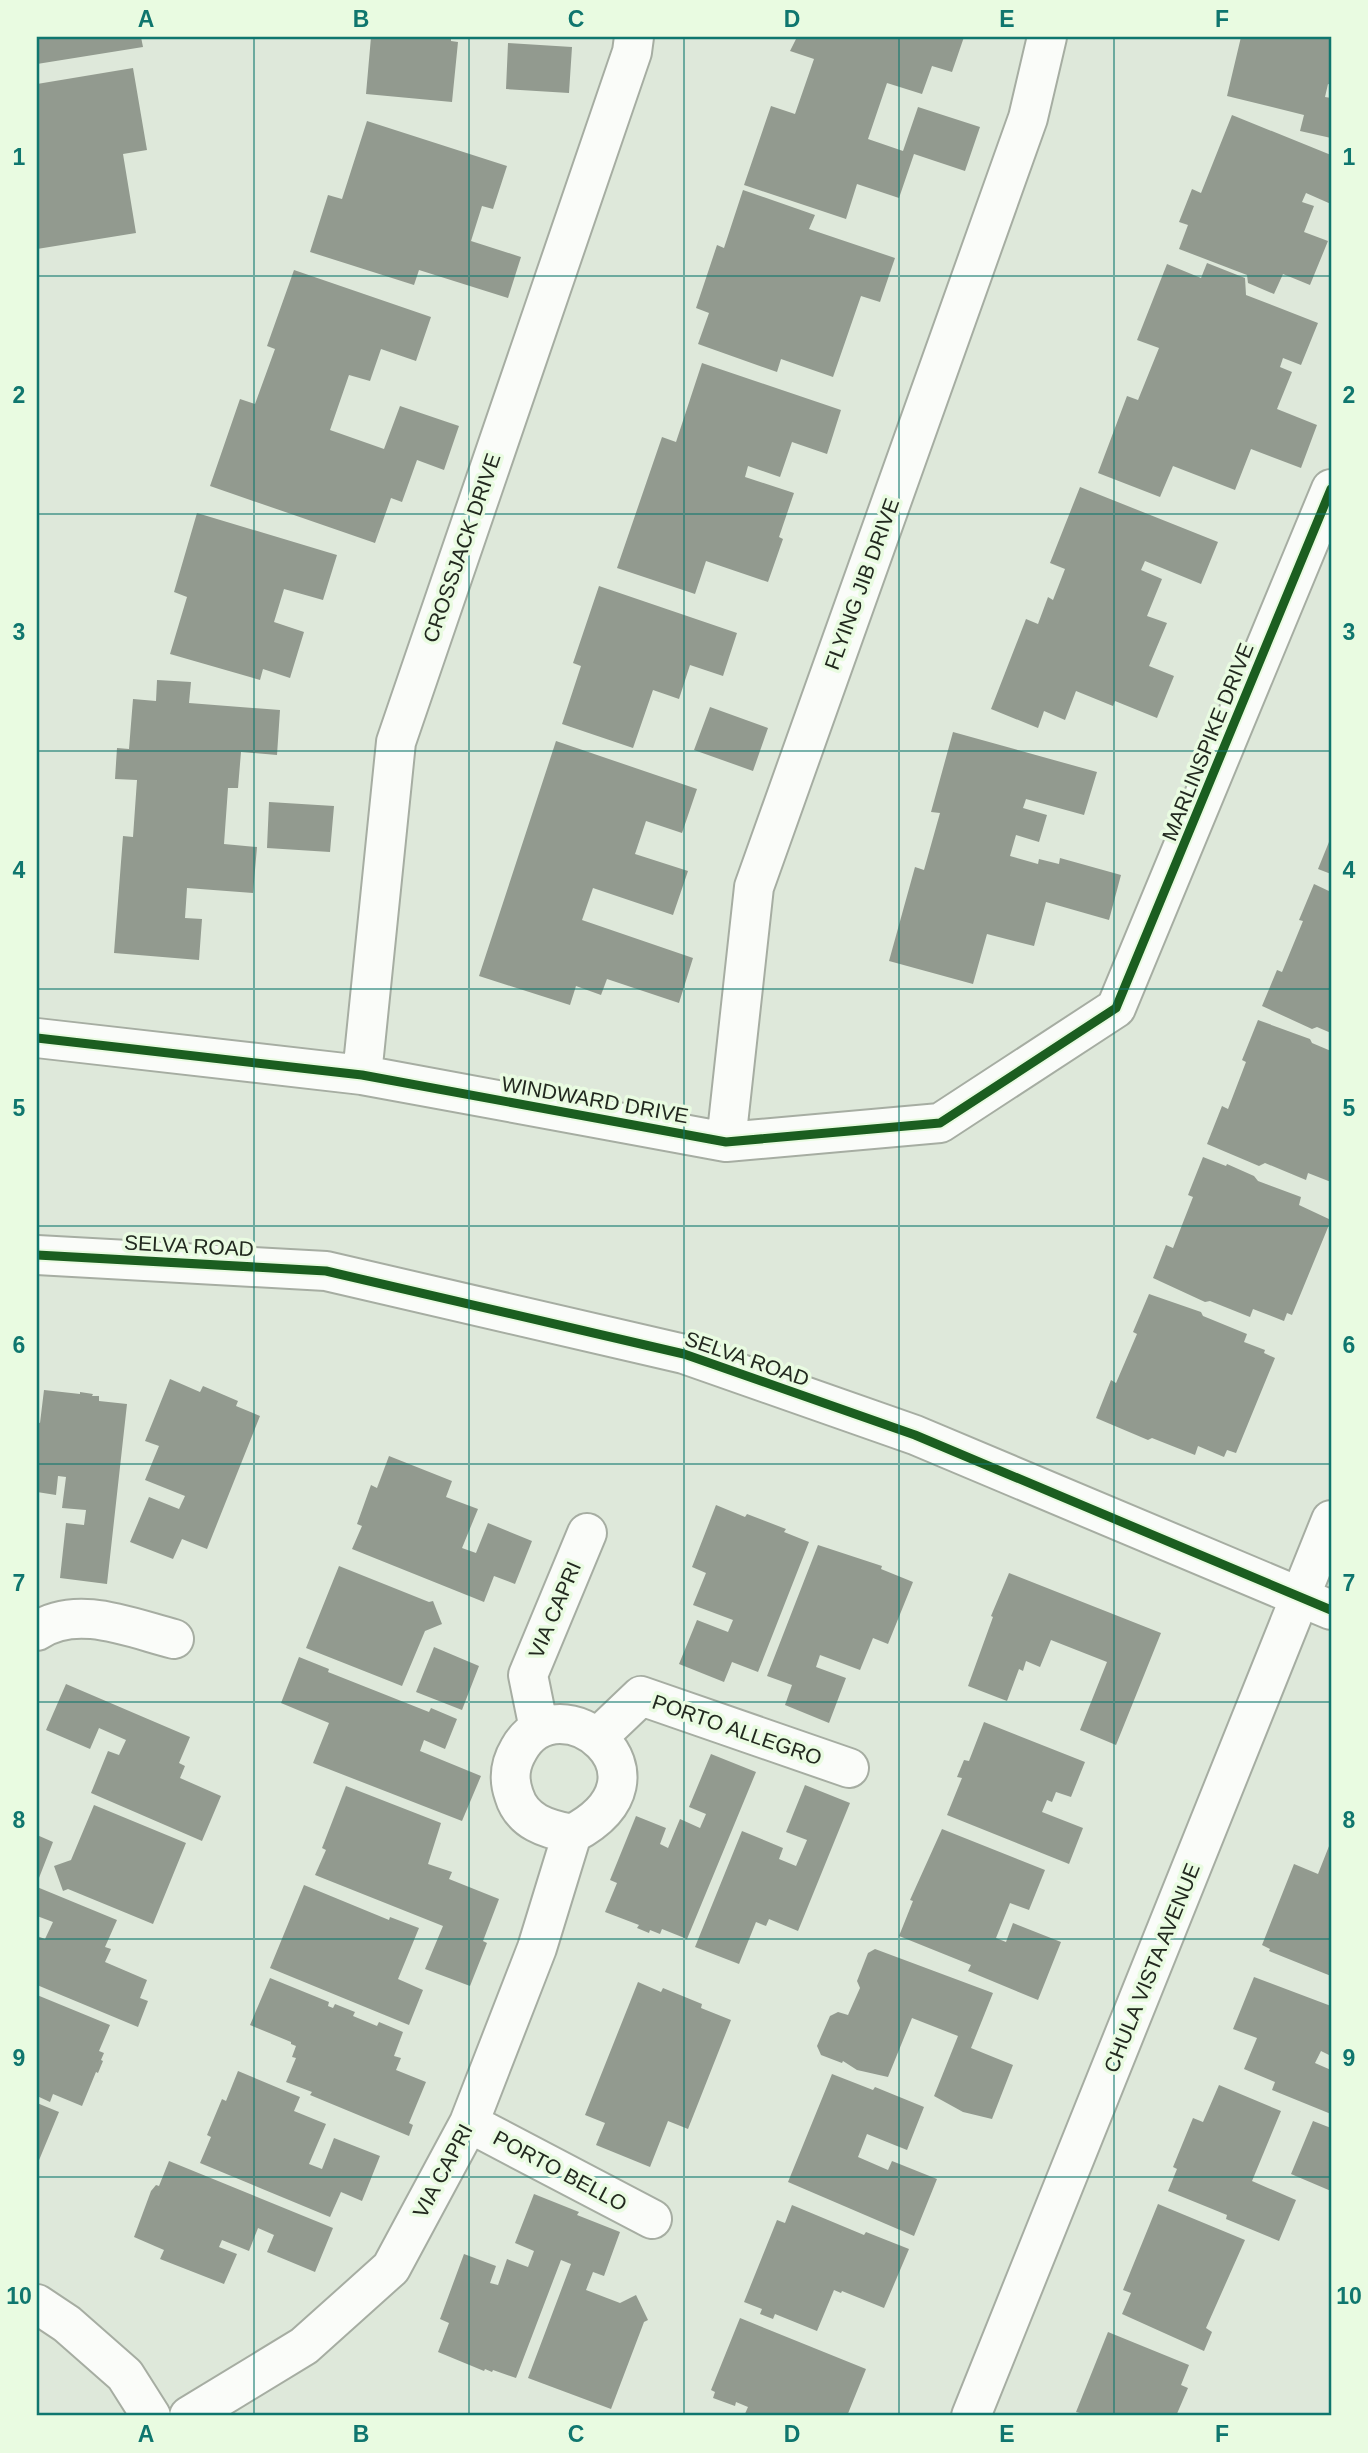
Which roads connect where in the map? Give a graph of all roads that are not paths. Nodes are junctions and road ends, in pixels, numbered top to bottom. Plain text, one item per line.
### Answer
1 (634, 37) edge
2 (1047, 37) edge
3 (1331, 489) edge
4 (1116, 1008) joint
5 (37, 1038) edge
6 (362, 1075) junction
7 (726, 1142) junction
8 (37, 1255) edge
9 (1331, 1520) edge
10 (587, 1533) dead end
11 (1316, 1604) edge
12 (37, 1631) edge
13 (174, 1639) dead end
14 (539, 1729) junction
15 (598, 1737) junction
16 (849, 1768) dead end
17 (572, 1834) junction
18 (469, 2123) junction
19 (652, 2220) dead end
20 (37, 2304) edge
21 (151, 2416) edge
22 (189, 2416) edge
23 (971, 2416) edge

1 - 6 street, CROSSJACK DRIVE
2 - 7 street, FLYING JIB DRIVE
3 - 4 street, MARLINSPIKE DRIVE
4 - 7 street, WINDWARD DRIVE
5 - 6 street, WINDWARD DRIVE
6 - 7 street, WINDWARD DRIVE
8 - 11 street, SELVA ROAD
9 - 11 street, CHULA VISTA AVENUE
10 - 14 street, VIA CAPRI
11 - 23 street, CHULA VISTA AVENUE
12 - 13 street
14 - 15 street
14 - 17 street
15 - 16 street, PORTO ALLEGRO
15 - 17 street
17 - 18 street, VIA CAPRI
18 - 19 street, PORTO BELLO
18 - 22 street, VIA CAPRI
20 - 21 street

